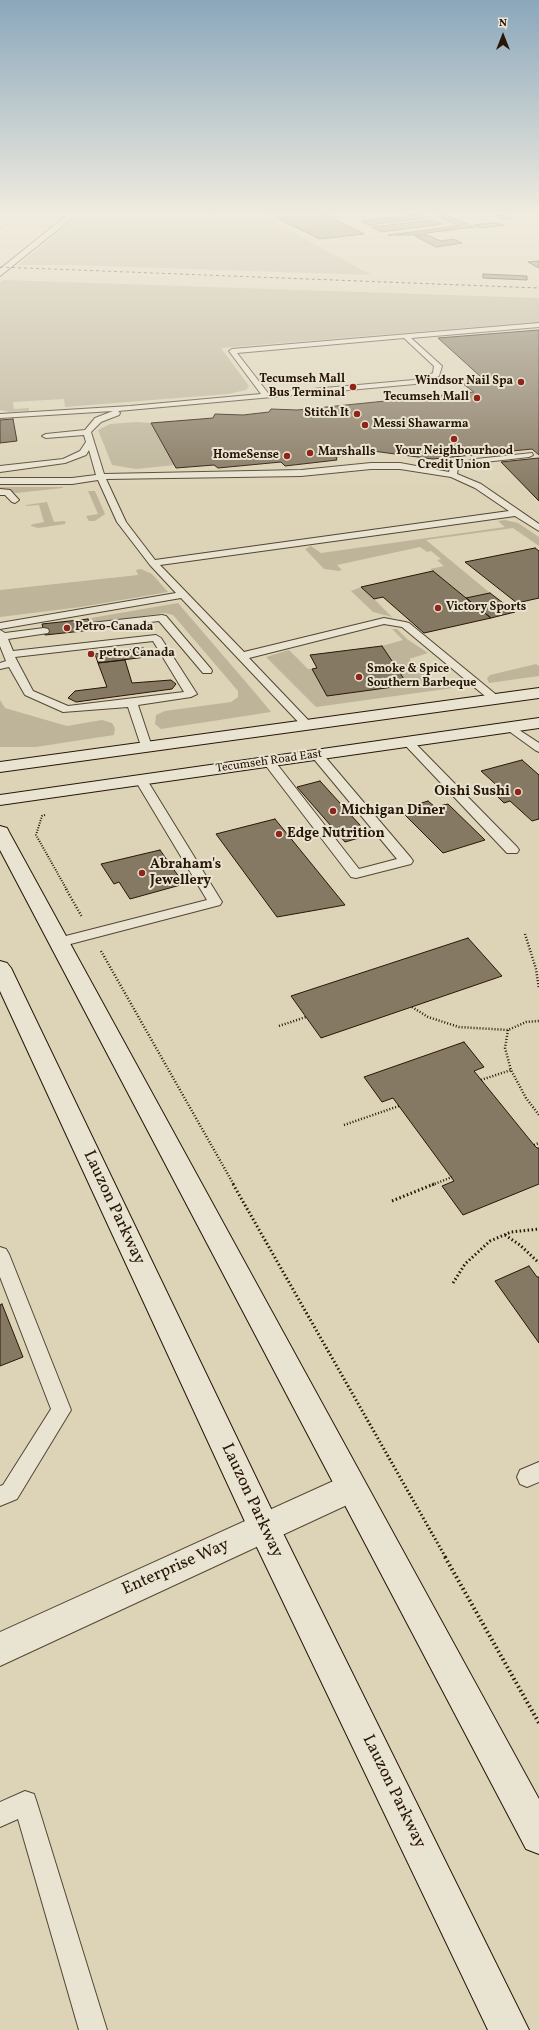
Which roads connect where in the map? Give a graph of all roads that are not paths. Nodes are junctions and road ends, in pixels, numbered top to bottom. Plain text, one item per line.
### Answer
1 (539, 325) edge
2 (405, 336) junction
3 (266, 395) junction
4 (130, 408) junction
5 (0, 416) edge
6 (87, 432) junction
7 (46, 436) dead end
8 (90, 442) junction
9 (529, 455) dead end
10 (0, 469) edge
11 (0, 472) edge
12 (453, 475) junction
13 (101, 477) junction
14 (0, 481) edge
15 (0, 492) edge
16 (15, 500) dead end
17 (517, 513) junction
18 (539, 528) edge
19 (153, 563) junction
20 (183, 595) junction
21 (0, 626) edge
22 (91, 626) dead end
23 (44, 631) dead end
24 (1, 635) edge
25 (242, 656) junction
26 (10, 659) junction
27 (0, 666) edge
28 (179, 675) junction
29 (539, 693) edge
30 (495, 699) junction
31 (132, 703) junction
32 (539, 723) edge
33 (307, 725) junction
34 (510, 728) junction
35 (408, 742) junction
36 (146, 747) junction
37 (539, 748) edge
38 (317, 755) junction
39 (269, 762) junction
40 (0, 767) edge
41 (141, 780) junction
42 (0, 800) edge
43 (0, 832) edge
44 (512, 850) dead end
45 (59, 942) junction
46 (0, 968) edge
47 (0, 1254) edge
48 (351, 1488) junction
49 (0, 1496) edge
50 (264, 1528) junction
51 (0, 1649) edge
52 (0, 1815) edge
53 (539, 1836) edge
54 (92, 2030) edge
55 (509, 2030) edge

1 - 2 lane
2 - 3 lane
2 - 3 lane
3 - 4 lane
4 - 5 lane
4 - 6 lane
6 - 7 lane
6 - 8 lane
8 - 10 lane
8 - 13 lane
9 - 12 lane
11 - 13 lane
12 - 13 lane
12 - 17 lane
13 - 14 lane
13 - 19 lane
15 - 16 lane
17 - 18 lane
17 - 19 lane
19 - 20 lane
20 - 21 lane
20 - 25 lane
22 - 28 lane
23 - 24 lane
24 - 26 lane
25 - 30 lane
25 - 33 lane
26 - 27 lane
26 - 28 lane
26 - 31 lane
28 - 31 lane
29 - 30 main road
30 - 33 main road
31 - 36 lane
32 - 34 main road, Tecumseh Road East
33 - 36 main road
34 - 35 main road, Tecumseh Road East
34 - 37 lane
35 - 38 main road, Tecumseh Road East
35 - 44 lane
36 - 40 main road
38 - 39 main road, Tecumseh Road East
38 - 39 lane
39 - 41 main road, Tecumseh Road East
41 - 42 main road, Tecumseh Road East
41 - 45 lane
43 - 45 main road
45 - 48 main road
46 - 50 main road, Lauzon Parkway
47 - 49 lane
48 - 50 main road, Enterprise Way
48 - 53 main road
50 - 51 main road, Enterprise Way
50 - 55 main road, Lauzon Parkway
52 - 54 lane

